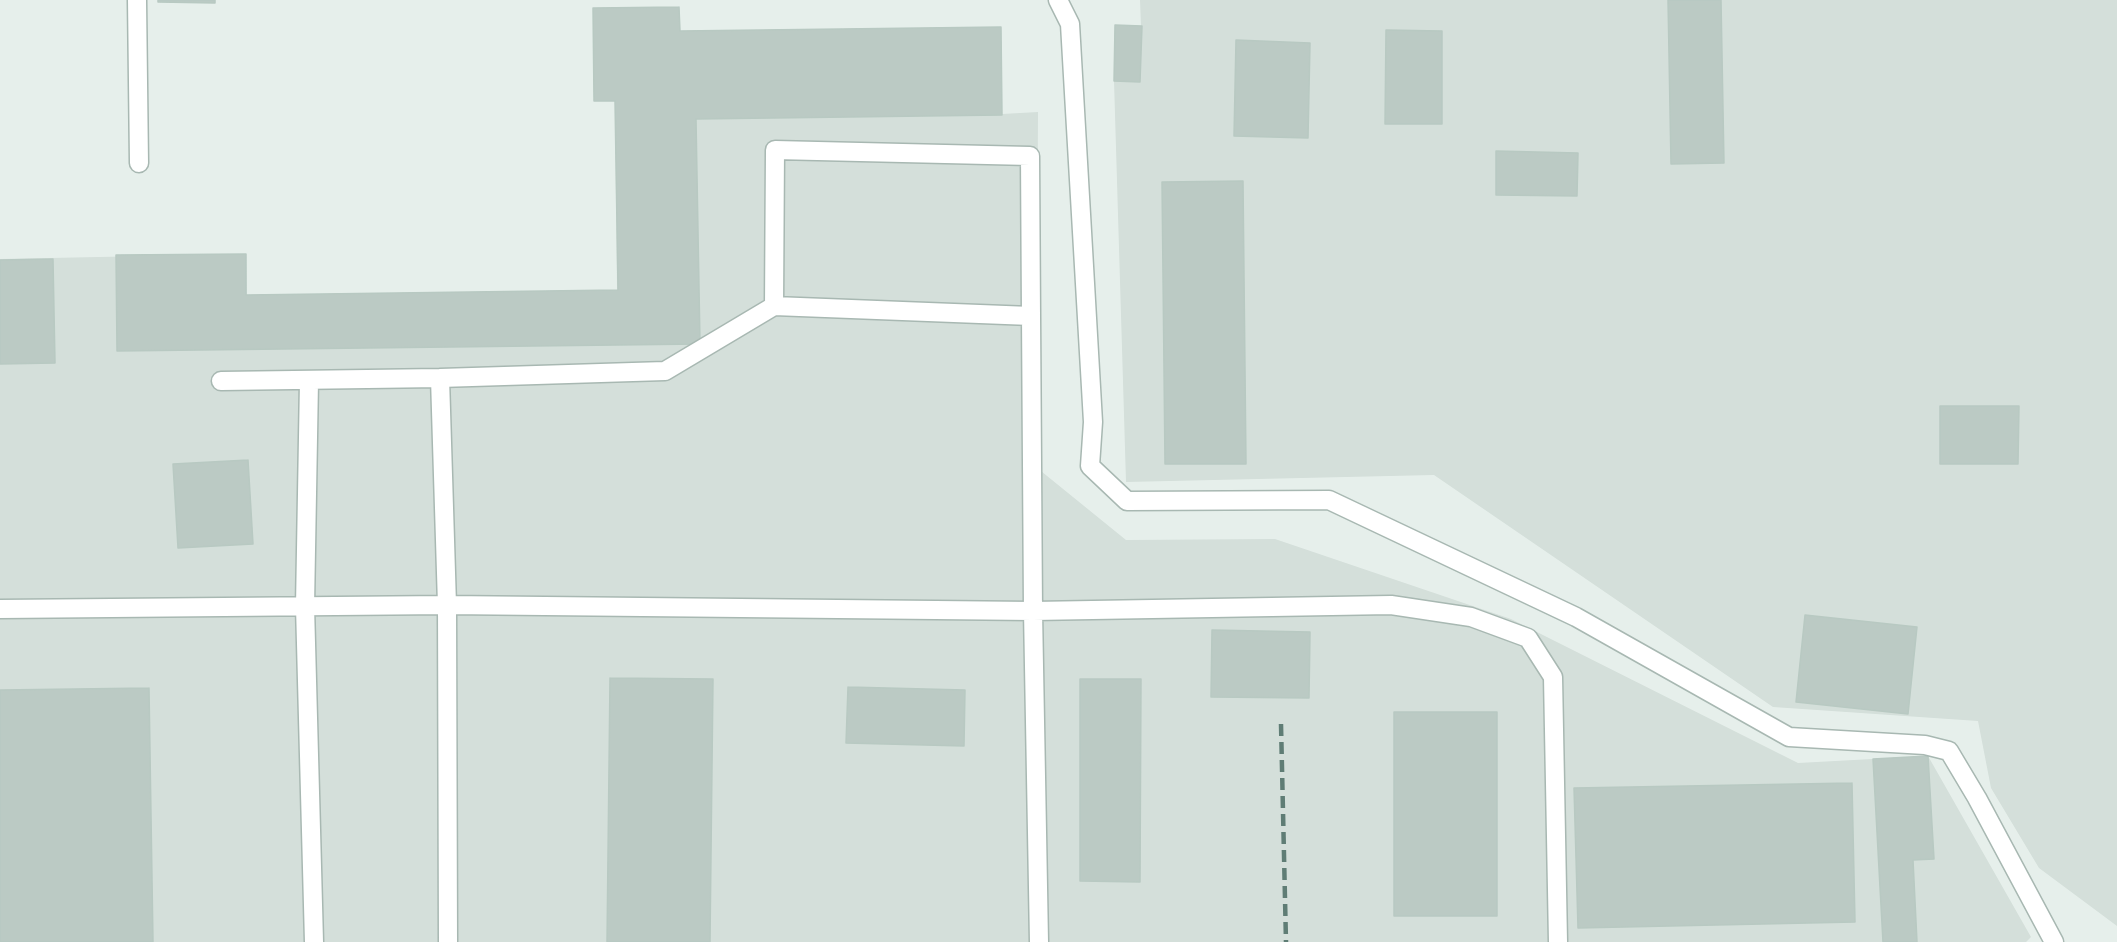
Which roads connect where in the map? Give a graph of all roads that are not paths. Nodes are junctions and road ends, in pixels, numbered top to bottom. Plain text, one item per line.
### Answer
1 (136, 0) edge
2 (1058, 0) edge
3 (140, 163) dead end
4 (774, 306) junction
5 (1032, 316) junction
6 (440, 378) junction
7 (221, 381) dead end
8 (309, 381) junction
9 (447, 605) junction
10 (305, 606) junction
11 (0, 609) edge
12 (1033, 611) junction
13 (314, 942) edge
14 (448, 942) edge
15 (1039, 942) edge
16 (1558, 942) edge
17 (2054, 942) edge

1 - 3 lane
2 - 17 lane
4 - 5 lane
4 - 5 lane
4 - 6 lane
5 - 12 lane
6 - 8 lane
6 - 9 lane
7 - 8 lane
8 - 10 lane
9 - 10 lane
9 - 12 lane
9 - 14 lane
10 - 11 lane
10 - 13 lane
12 - 15 lane
12 - 16 lane

